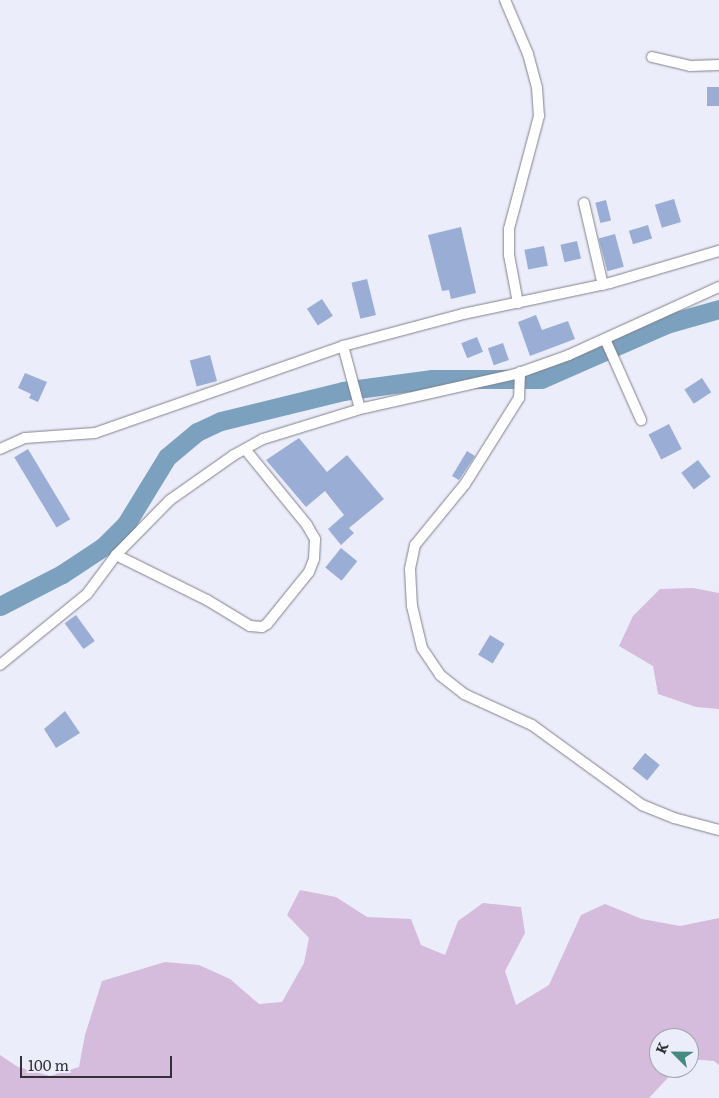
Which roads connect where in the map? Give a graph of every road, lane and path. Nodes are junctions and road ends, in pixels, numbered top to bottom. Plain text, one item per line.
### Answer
1 (506, 0) edge
2 (652, 58) dead end
3 (719, 65) edge
4 (584, 203) dead end
5 (719, 251) edge
6 (603, 285) junction
7 (719, 287) edge
8 (518, 303) junction
9 (605, 339) junction
10 (343, 346) junction
11 (520, 372) junction
12 (360, 409) junction
13 (642, 420) dead end
14 (0, 449) edge
15 (245, 450) junction
16 (116, 555) junction
17 (0, 665) edge
18 (719, 830) edge

1 - 8 street
2 - 3 street
4 - 6 street
5 - 6 street
6 - 8 street
7 - 9 street
8 - 10 street
9 - 11 street
9 - 13 street
10 - 12 street
10 - 14 street
11 - 12 street
11 - 18 street
12 - 15 street
15 - 16 street
15 - 16 street
16 - 17 street

